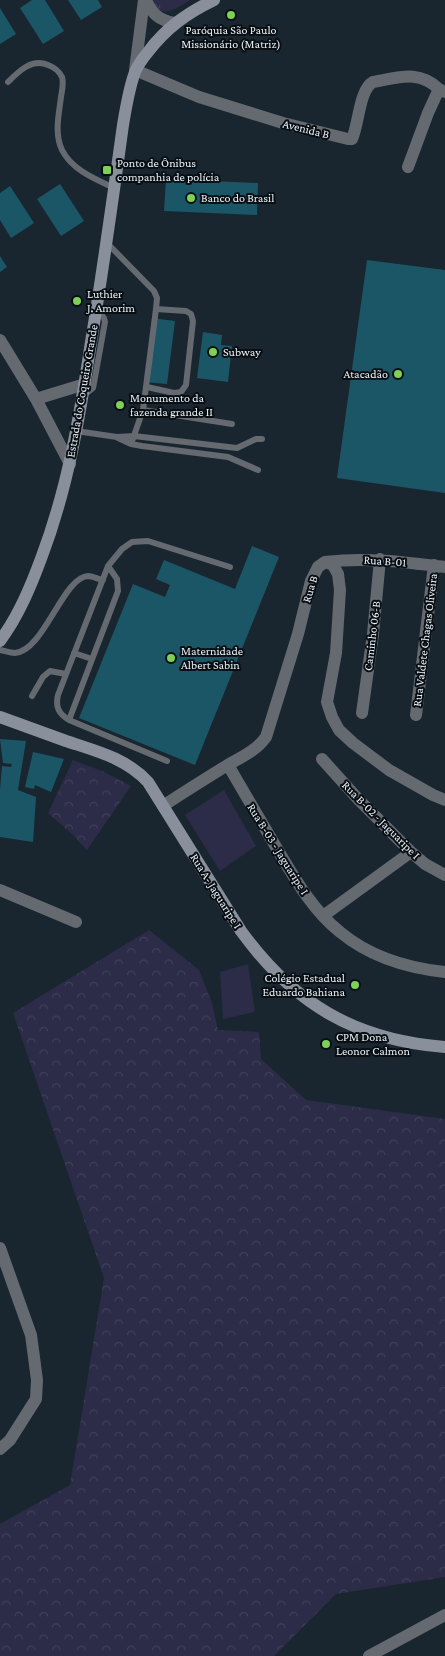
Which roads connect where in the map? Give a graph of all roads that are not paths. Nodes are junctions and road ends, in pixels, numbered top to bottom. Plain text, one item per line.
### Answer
1 (145, 0) edge
2 (214, 0) edge
3 (174, 24) junction
4 (136, 70) junction
5 (8, 82) dead end
6 (442, 90) edge
7 (408, 167) dead end
8 (114, 188) junction
9 (106, 242) junction
10 (96, 309) junction
11 (156, 309) junction
12 (0, 340) edge
13 (85, 384) junction
14 (147, 387) junction
15 (82, 397) junction
16 (36, 399) junction
17 (143, 410) junction
18 (232, 424) dead end
19 (76, 431) junction
20 (134, 436) junction
21 (117, 437) junction
22 (262, 439) dead end
23 (131, 444) junction
24 (70, 464) junction
25 (258, 470) dead end
26 (380, 559) junction
27 (325, 562) junction
28 (108, 566) junction
29 (439, 566) edge
30 (230, 567) dead end
31 (103, 580) junction
32 (0, 641) edge
33 (0, 650) edge
34 (74, 653) junction
35 (92, 658) junction
36 (66, 674) junction
37 (32, 696) dead end
38 (362, 713) dead end
39 (416, 715) dead end
40 (0, 717) edge
41 (69, 720) junction
42 (322, 759) dead end
43 (168, 761) dead end
44 (228, 765) junction
45 (445, 800) edge
46 (163, 806) junction
47 (411, 852) junction
48 (445, 874) edge
49 (0, 890) edge
50 (323, 916) junction
51 (76, 922) dead end
52 (445, 972) edge
53 (445, 1047) edge
54 (0, 1248) edge
55 (0, 1450) edge
56 (445, 1615) edge
57 (369, 1656) edge

1 - 3 street
1 - 4 street
2 - 3 main road, Estrada do Coqueiro Grande
3 - 4 main road, Estrada do Coqueiro Grande
4 - 6 street, Avenida B
4 - 8 main road, Estrada do Coqueiro Grande
5 - 8 lane
6 - 7 street
8 - 9 main road, Estrada do Coqueiro Grande
9 - 10 main road, Estrada do Coqueiro Grande
9 - 11 lane
10 - 13 main road, Estrada do Coqueiro Grande
10 - 15 lane
11 - 14 lane
11 - 14 lane
12 - 16 street
13 - 15 main road, Estrada do Coqueiro Grande
13 - 16 street
14 - 17 lane
15 - 19 main road, Estrada do Coqueiro Grande
16 - 24 street
17 - 18 lane
17 - 20 lane
19 - 21 lane
19 - 24 main road, Estrada do Coqueiro Grande
20 - 21 lane
20 - 22 lane
20 - 23 lane
21 - 23 lane
23 - 25 lane
24 - 32 main road, Estrada do Coqueiro Grande
26 - 27 street, Rua B-01
26 - 29 street, Rua B-01
26 - 38 street, Caminho 06-B
27 - 44 street, Rua B
27 - 45 street, Rua B
28 - 30 lane
28 - 31 lane
28 - 35 lane
29 - 39 street, Rua Valdete Chagas Oliveira
31 - 33 lane
31 - 34 lane
34 - 35 lane
34 - 36 lane
35 - 41 lane
36 - 37 lane
36 - 41 lane
40 - 46 main road, Rua A- Jaguaripe I
41 - 43 lane
42 - 47 street, Rua B-02 - Jaguaripe I
44 - 46 street, Rua B
44 - 50 street, Rua B-03 - Jaguaripe I
46 - 53 main road, Rua A- Jaguaripe I
47 - 48 street, Rua B-02 - Jaguaripe I
47 - 50 street
49 - 51 street
50 - 52 street, Rua B-03 - Jaguaripe I
54 - 55 street
56 - 57 street

